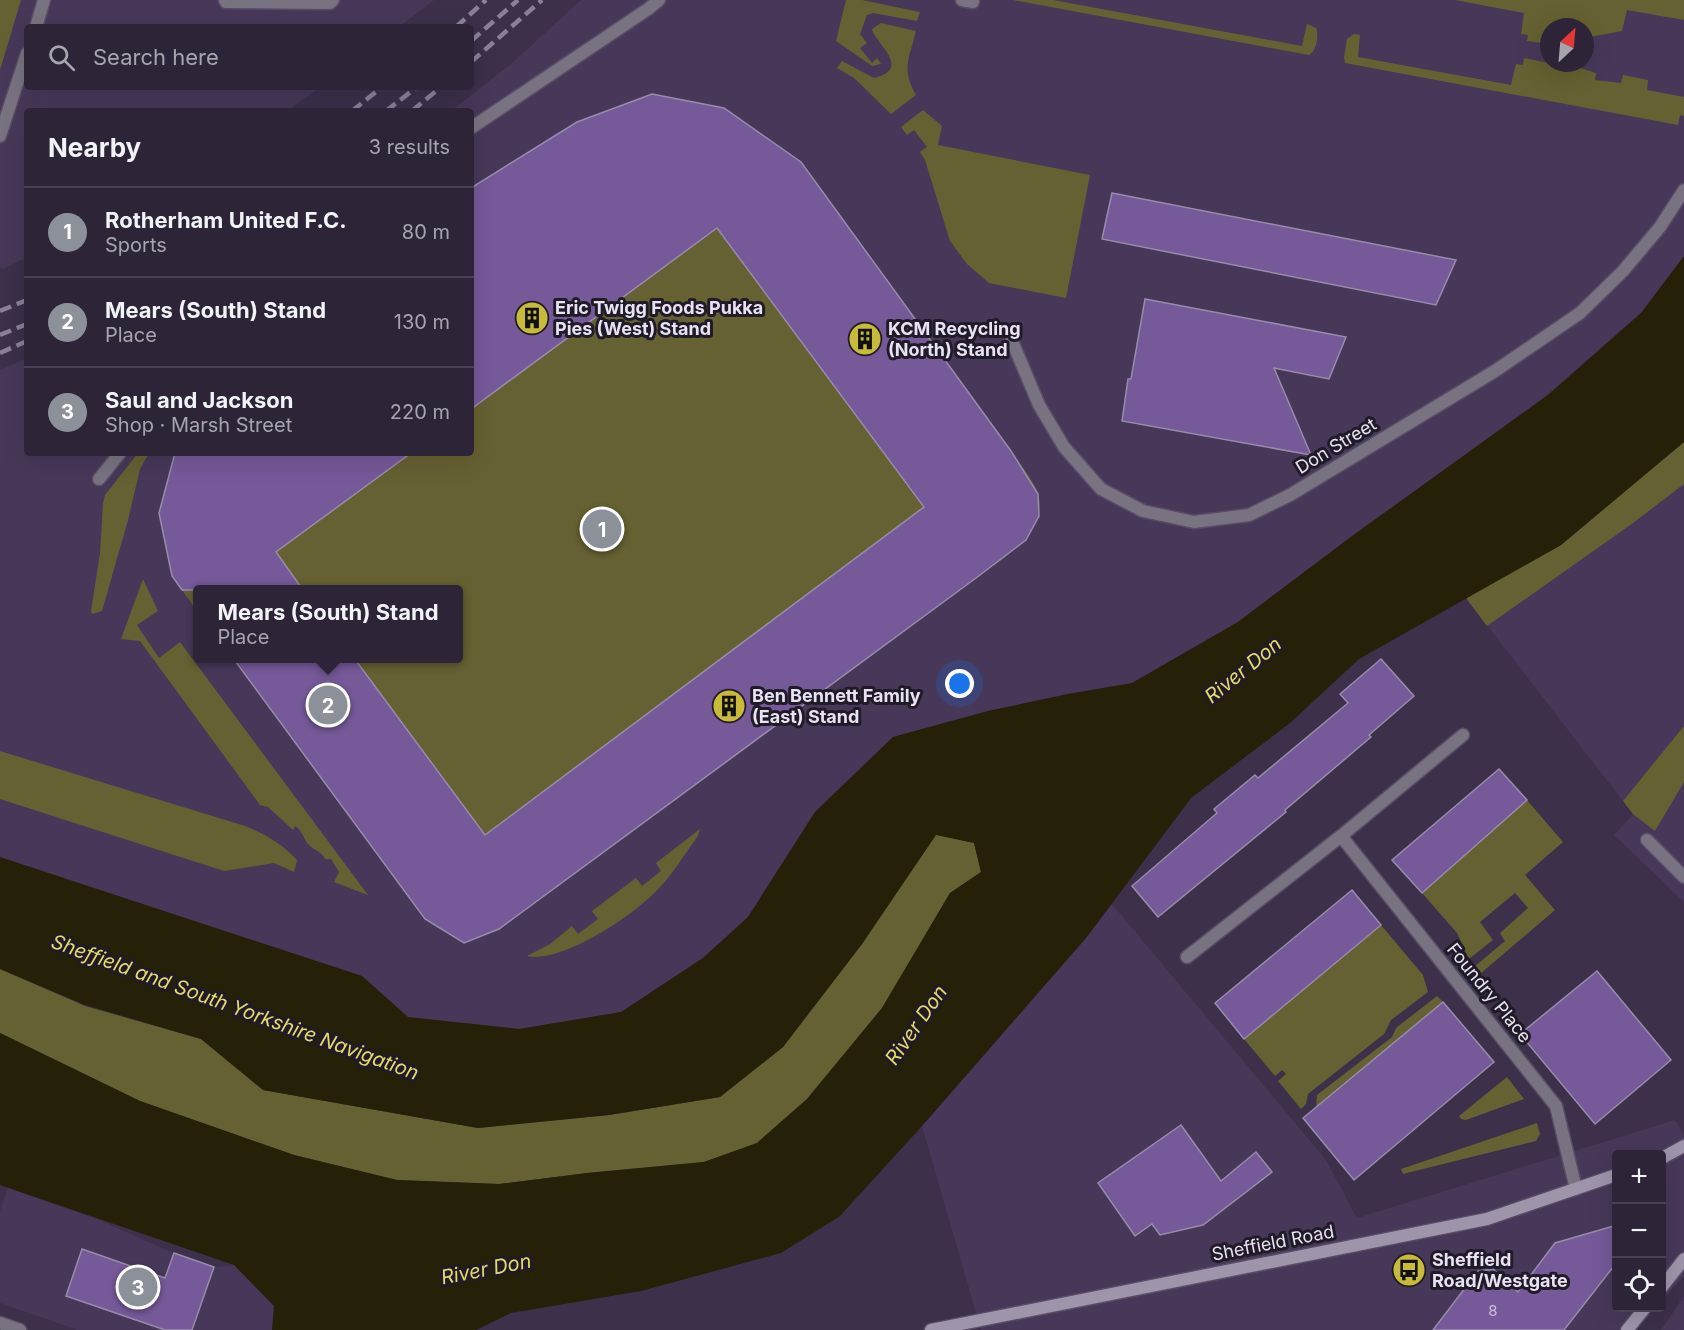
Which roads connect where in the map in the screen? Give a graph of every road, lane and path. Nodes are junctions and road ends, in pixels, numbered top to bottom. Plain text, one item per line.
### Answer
1 (44, 0) edge
2 (225, 0) edge
3 (333, 0) edge
4 (659, 0) edge
5 (37, 24) edge
6 (24, 62) edge
7 (474, 126) edge
8 (0, 136) edge
9 (1684, 190) edge
10 (1012, 341) dead end
11 (118, 456) edge
12 (99, 479) dead end
13 (1463, 735) dead end
14 (1341, 836) junction
15 (1647, 840) dead end
16 (1684, 877) edge
17 (1187, 957) dead end
18 (1684, 1146) edge
19 (1666, 1156) edge
20 (1612, 1177) edge
21 (1576, 1189) junction
22 (1684, 1259) edge
23 (1666, 1282) edge
24 (1642, 1312) edge
25 (0, 1323) edge
26 (20, 1330) edge
27 (931, 1330) edge
28 (1627, 1330) edge

1 - 5 street
2 - 3 street
4 - 7 street
6 - 8 street
9 - 10 street, Don Street
11 - 12 street
13 - 14 street
14 - 17 street
14 - 21 street, Foundry Place
15 - 16 street
18 - 19 street
20 - 21 street, Sheffield Road
21 - 27 street, Sheffield Road
22 - 23 street
24 - 28 street
25 - 26 street

